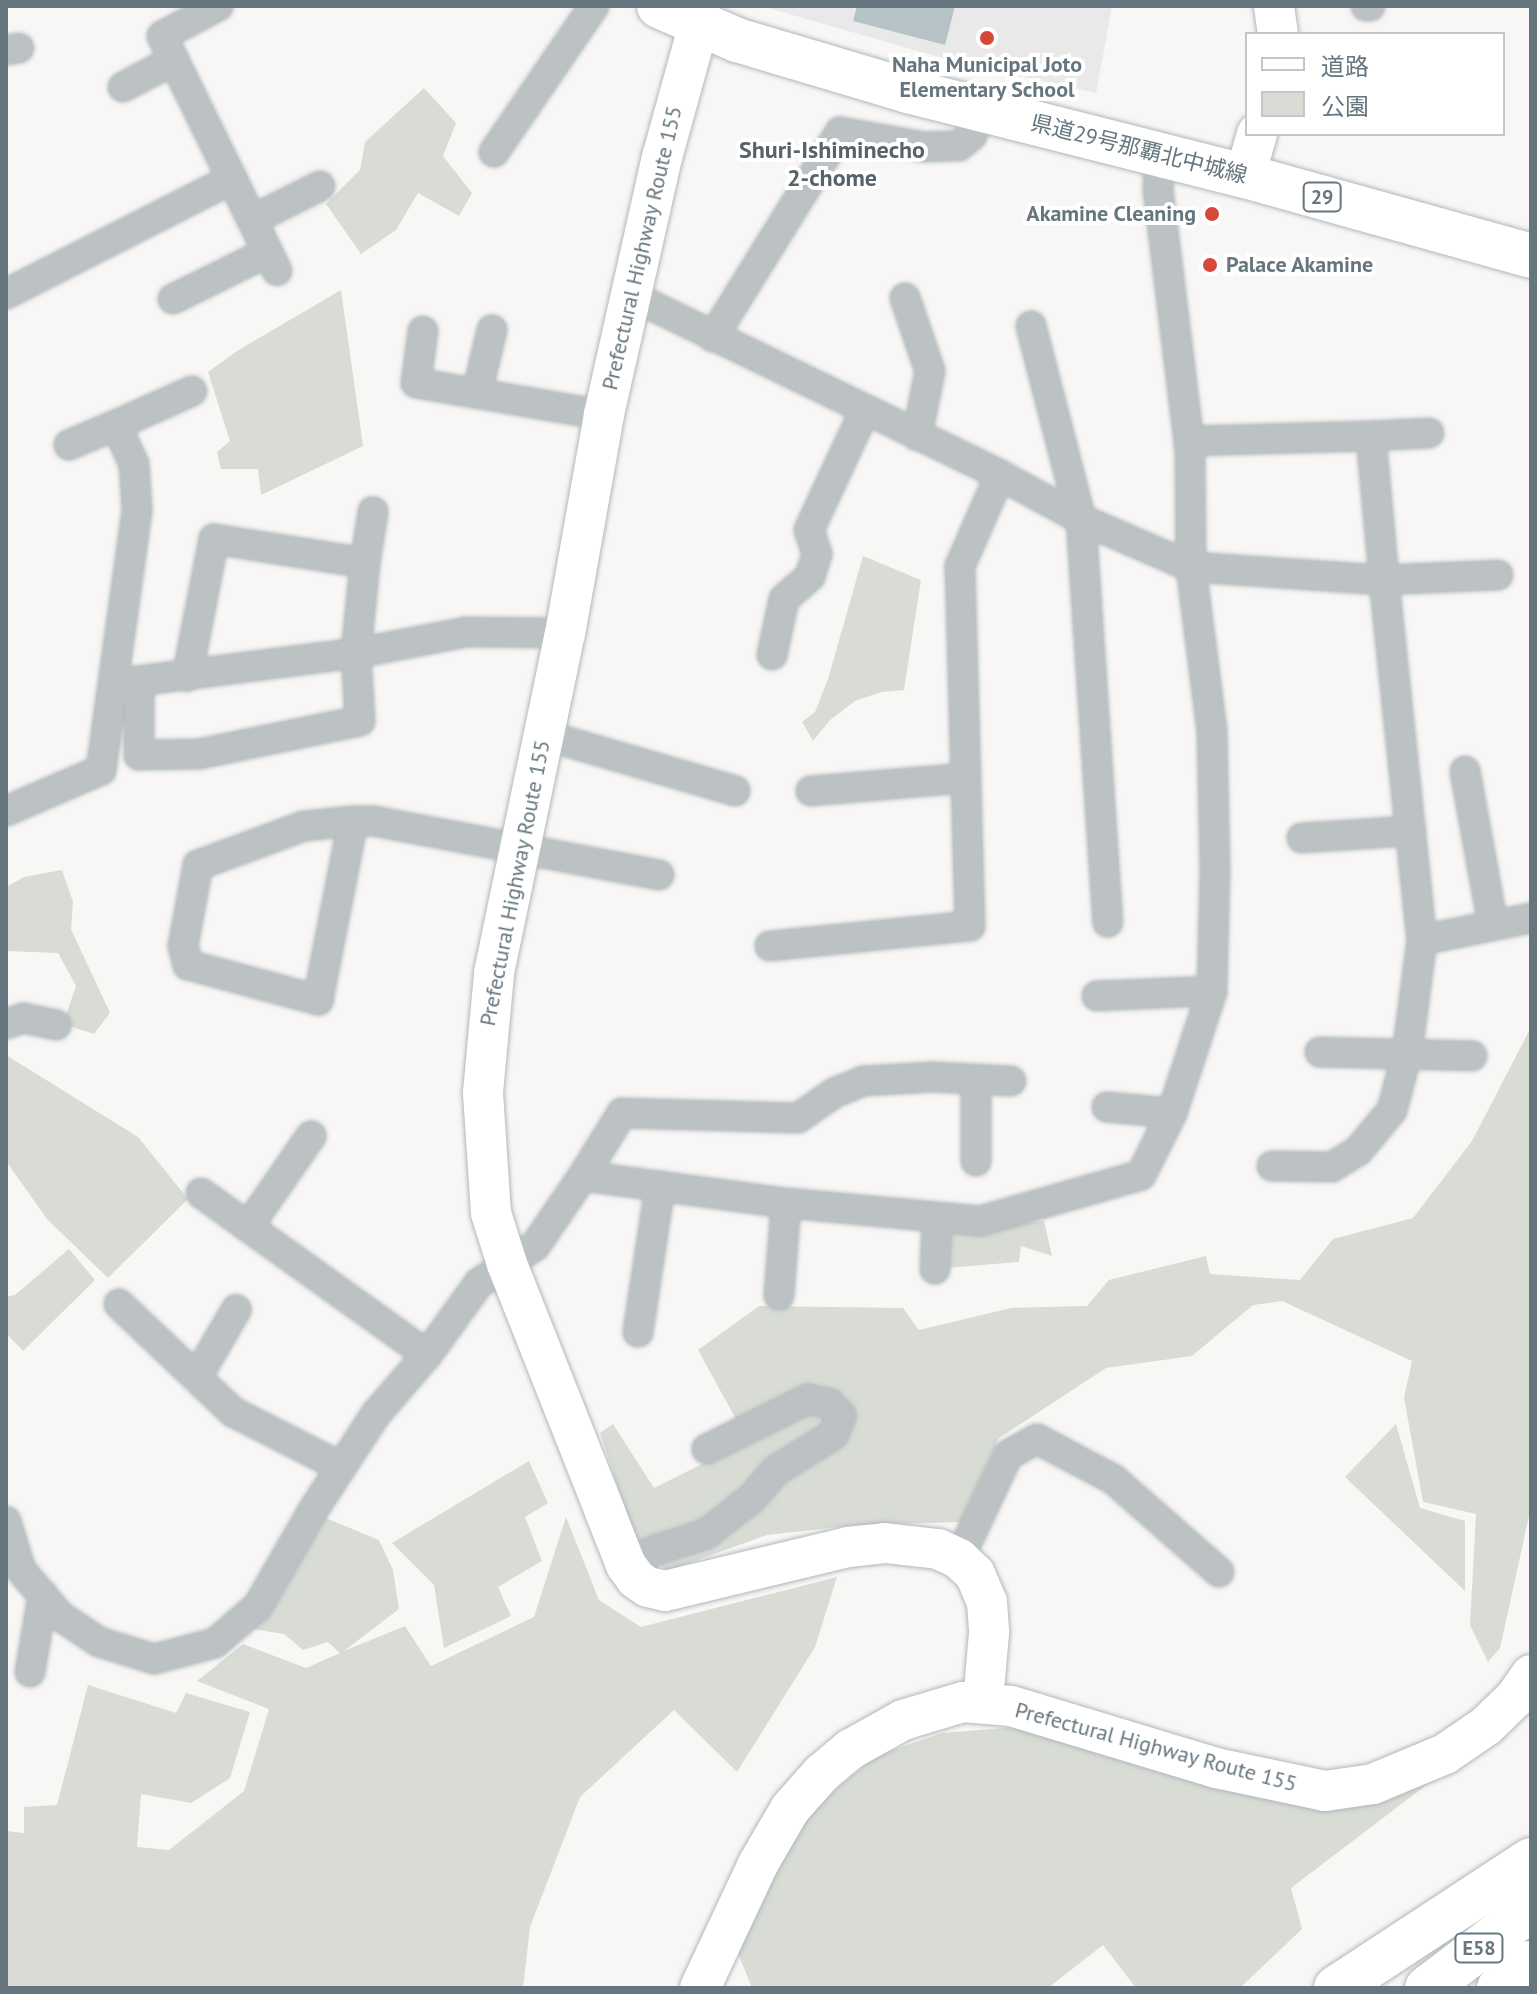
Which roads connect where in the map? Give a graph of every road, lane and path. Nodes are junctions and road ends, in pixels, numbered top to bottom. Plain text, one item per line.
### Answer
1 (218, 6) edge
2 (594, 6) edge
3 (659, 6) edge
4 (1274, 6) edge
5 (699, 24) junction
6 (1278, 32) edge
7 (174, 60) junction
8 (123, 87) dead end
9 (979, 109) junction
10 (1256, 136) edge
11 (494, 152) dead end
12 (1159, 155) junction
13 (1245, 176) junction
14 (232, 179) junction
15 (320, 186) dead end
16 (252, 220) junction
17 (1531, 256) edge
18 (6, 294) edge
19 (630, 295) junction
20 (905, 298) dead end
21 (173, 299) dead end
22 (1031, 326) dead end
23 (492, 330) dead end
24 (423, 331) dead end
25 (713, 337) junction
26 (192, 391) dead end
27 (477, 393) junction
28 (865, 410) junction
29 (604, 415) junction
30 (116, 425) junction
31 (1429, 433) dead end
32 (917, 436) junction
33 (1371, 436) junction
34 (1189, 441) junction
35 (69, 445) dead end
36 (1000, 475) junction
37 (373, 512) dead end
38 (1081, 519) junction
39 (365, 563) junction
40 (1191, 567) junction
41 (1498, 575) dead end
42 (1384, 580) junction
43 (565, 633) junction
44 (356, 653) junction
45 (772, 655) dead end
46 (187, 676) junction
47 (127, 683) junction
48 (544, 735) junction
49 (1465, 771) dead end
50 (965, 778) junction
51 (735, 791) dead end
52 (811, 791) dead end
53 (6, 811) edge
54 (353, 821) junction
55 (1411, 831) junction
56 (1302, 838) dead end
57 (521, 848) junction
58 (659, 875) dead end
59 (1531, 918) edge
60 (1108, 922) dead end
61 (1493, 925) junction
62 (1422, 940) junction
63 (770, 946) dead end
64 (1212, 991) junction
65 (1097, 996) dead end
66 (6, 1024) edge
67 (56, 1025) dead end
68 (1320, 1052) dead end
69 (1407, 1054) junction
70 (1472, 1056) dead end
71 (976, 1080) junction
72 (1011, 1081) dead end
73 (1107, 1107) dead end
74 (1172, 1113) junction
75 (311, 1136) dead end
76 (976, 1161) dead end
77 (1272, 1166) dead end
78 (583, 1176) junction
79 (660, 1186) junction
80 (201, 1193) dead end
81 (786, 1203) junction
82 (937, 1220) junction
83 (248, 1227) junction
84 (507, 1264) junction
85 (935, 1269) dead end
86 (779, 1295) dead end
87 (119, 1304) dead end
88 (236, 1310) dead end
89 (638, 1332) dead end
90 (427, 1355) junction
91 (197, 1377) junction
92 (707, 1449) dead end
93 (341, 1467) junction
94 (6, 1521) edge
95 (959, 1559) junction
96 (626, 1565) junction
97 (1219, 1572) dead end
98 (43, 1595) junction
99 (30, 1672) dead end
100 (1531, 1675) edge
101 (983, 1702) junction
102 (1531, 1860) edge
103 (1531, 1909) edge
104 (1531, 1963) edge
105 (700, 1988) edge
106 (1336, 1988) edge
107 (1427, 1988) edge
108 (1499, 1988) edge

1 - 7 street
2 - 11 street
3 - 5 main road, 県道29号那覇北中城線 / 29
4 - 6 main road
5 - 9 main road, 県道29号那覇北中城線 / 29
5 - 19 main road, Prefectural Highway Route 155
7 - 8 street
7 - 14 street
9 - 12 main road, 県道29号那覇北中城線 / 29
9 - 25 street
10 - 13 main road
12 - 13 main road, 県道29号那覇北中城線 / 29
12 - 34 street
13 - 17 main road, 県道29号那覇北中城線 / 29
14 - 16 street
14 - 18 street
15 - 16 street
16 - 21 street
19 - 25 street
19 - 29 main road, Prefectural Highway Route 155
20 - 32 street
22 - 38 street
23 - 27 street
24 - 27 street
25 - 28 street
26 - 30 street
27 - 29 street
28 - 32 street
28 - 45 street
29 - 43 main road, Prefectural Highway Route 155
30 - 35 street
30 - 47 street
31 - 33 street
32 - 36 street
33 - 34 street
33 - 42 street
34 - 40 street
36 - 38 street
36 - 50 street
37 - 39 street
38 - 40 street
38 - 60 street
39 - 44 street
39 - 46 street
40 - 42 street
40 - 64 street
41 - 42 street
42 - 55 street
43 - 44 street
43 - 48 main road, Prefectural Highway Route 155
44 - 46 street
44 - 47 street
46 - 47 street
47 - 53 street
48 - 51 street
48 - 57 main road, Prefectural Highway Route 155
49 - 61 street
50 - 52 street
50 - 63 street
54 - 54 street
54 - 57 street
55 - 56 street
55 - 62 street
57 - 58 street
57 - 84 main road, Prefectural Highway Route 155
59 - 61 street
61 - 62 street
62 - 69 street
64 - 65 street
64 - 74 street
66 - 67 street
68 - 69 street
69 - 70 street
69 - 77 street
71 - 72 street
71 - 76 street
71 - 78 street
73 - 74 street
74 - 82 street
75 - 83 street
78 - 79 street
78 - 84 street
79 - 81 street
79 - 89 street
80 - 83 street
81 - 82 street
81 - 86 street
82 - 85 street
83 - 90 street
84 - 90 street
84 - 96 main road, Prefectural Highway Route 155
87 - 91 street
88 - 91 street
90 - 93 street
91 - 93 street
92 - 96 street
93 - 98 street
94 - 98 street
95 - 96 main road
95 - 97 street
95 - 101 main road
98 - 99 street
100 - 101 main road, Prefectural Highway Route 155
101 - 105 main road, Prefectural Highway Route 155
102 - 106 main road
103 - 107 main road, E58
104 - 108 main road, E58

